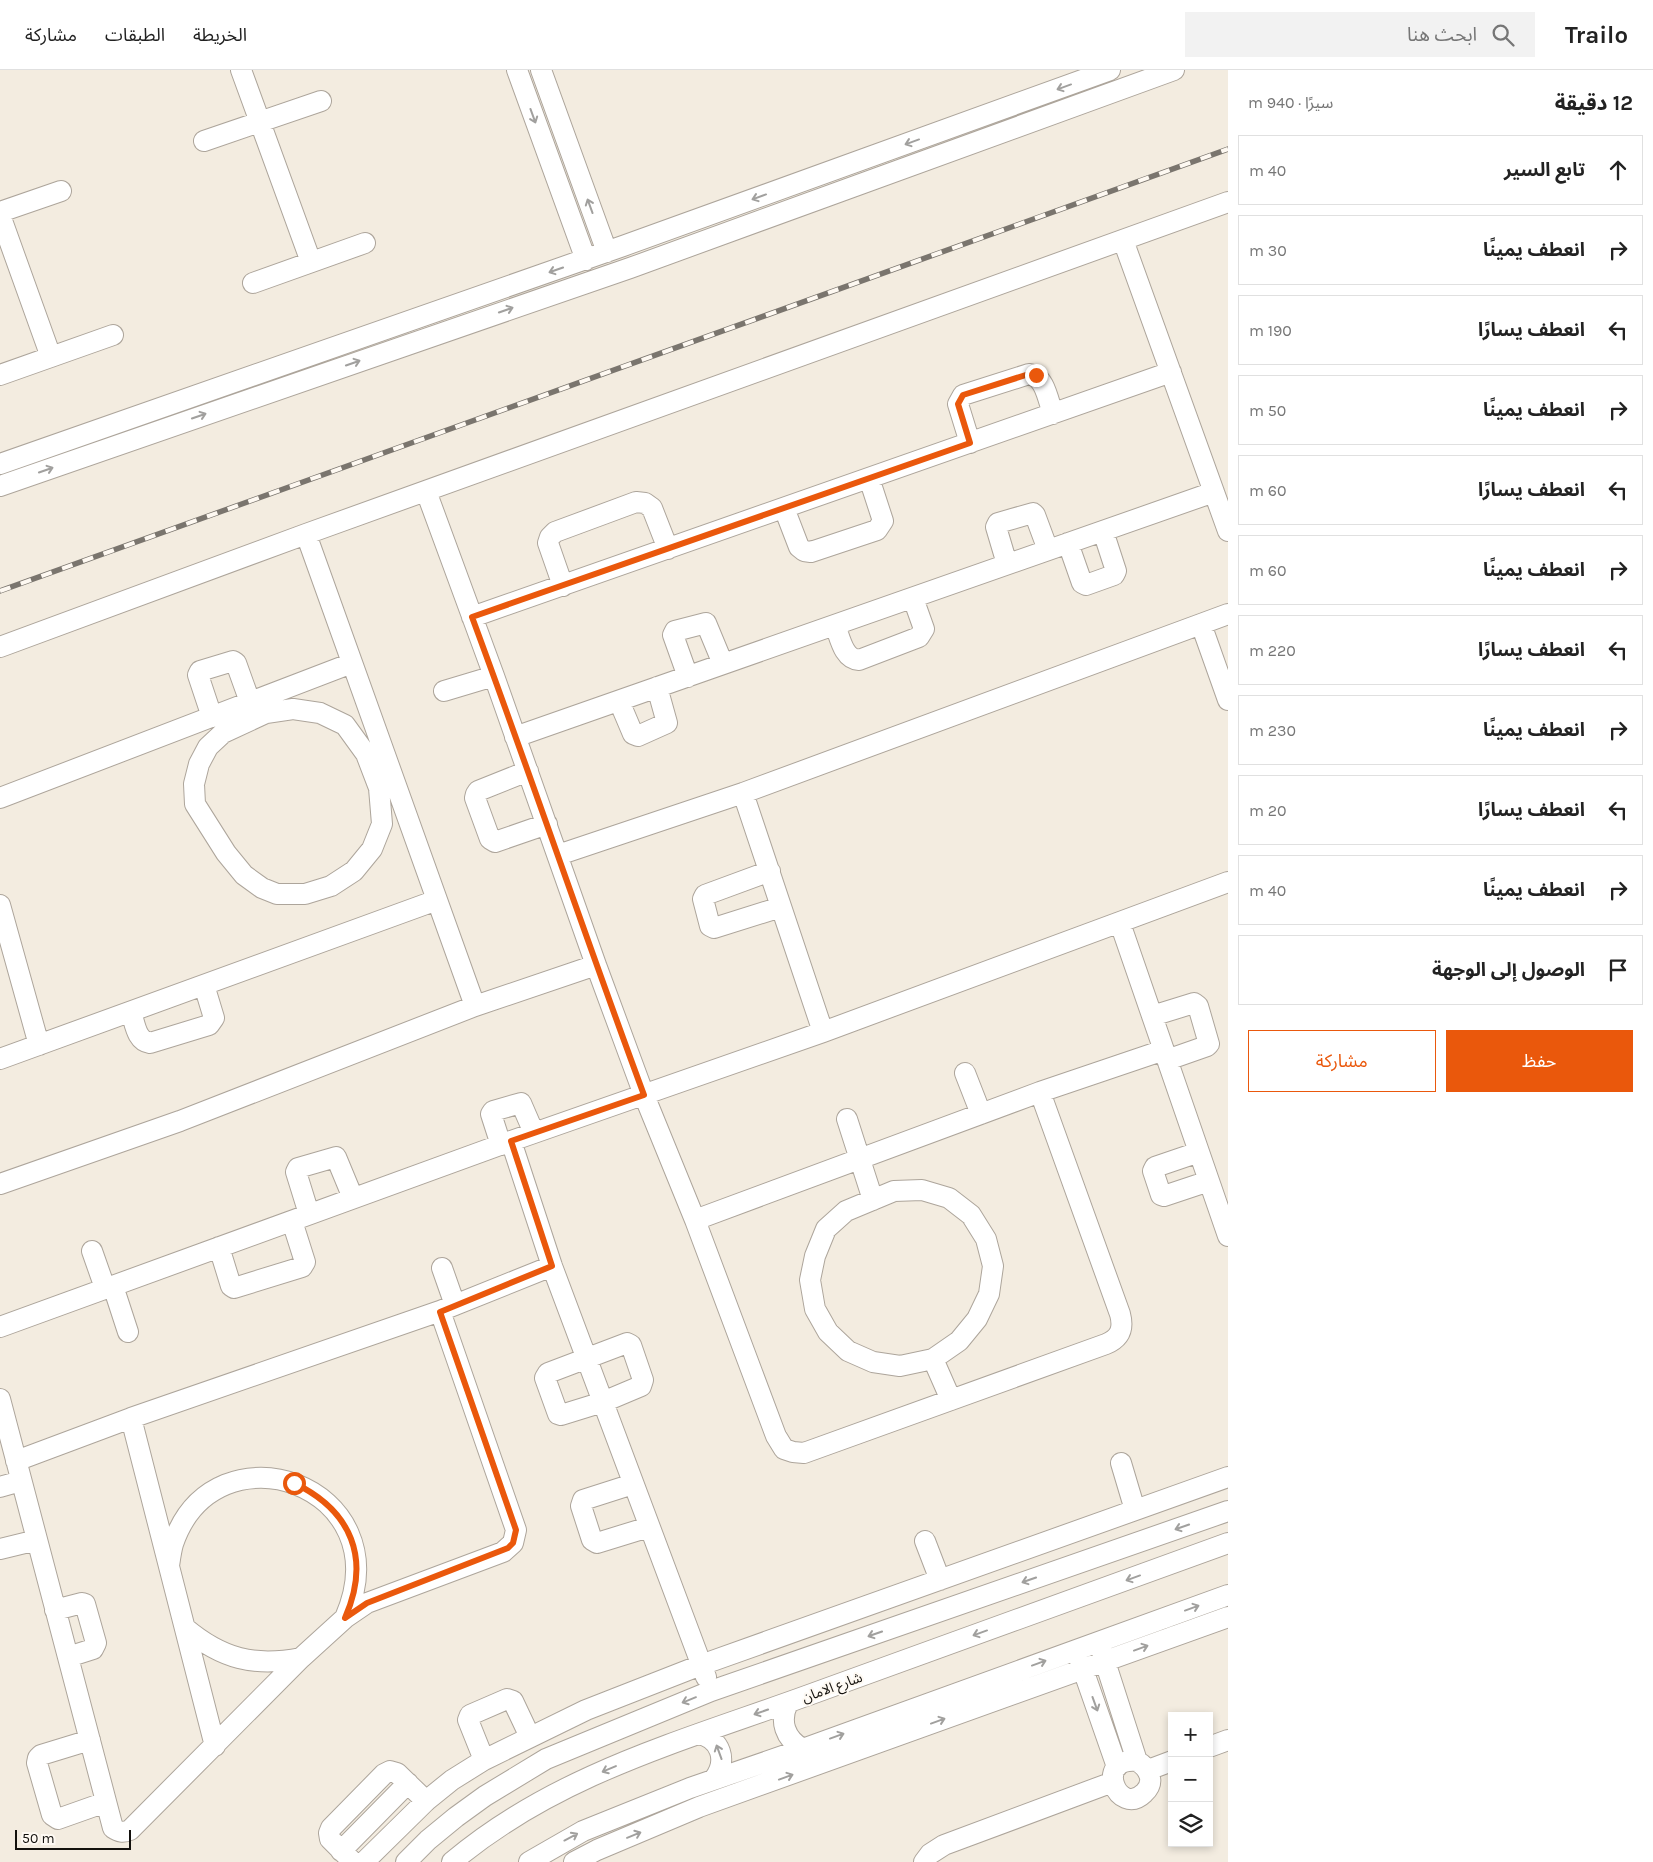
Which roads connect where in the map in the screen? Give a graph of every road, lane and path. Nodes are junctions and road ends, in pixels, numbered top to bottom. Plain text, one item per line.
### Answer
1 (241, 70) edge
2 (517, 70) edge
3 (541, 70) edge
4 (1110, 70) edge
5 (1174, 70) edge
6 (321, 101) dead end
7 (260, 122) junction
8 (204, 141) dead end
9 (61, 191) dead end
10 (1228, 202) edge
11 (0, 214) edge
12 (1123, 240) junction
13 (365, 243) dead end
14 (615, 249) junction
15 (586, 260) junction
16 (311, 262) junction
17 (630, 268) junction
18 (253, 283) dead end
19 (113, 335) dead end
20 (51, 357) junction
21 (1171, 372) junction
22 (0, 375) edge
23 (1053, 414) junction
24 (970, 443) junction
25 (0, 464) edge
26 (869, 478) junction
27 (0, 486) edge
28 (426, 491) junction
29 (1214, 492) junction
30 (784, 508) junction
31 (1103, 531) junction
32 (1228, 531) edge
33 (306, 534) junction
34 (1068, 543) junction
35 (668, 549) junction
36 (1048, 550) junction
37 (1007, 564) junction
38 (563, 586) junction
39 (913, 598) junction
40 (1228, 614) edge
41 (472, 617) junction
42 (1201, 624) junction
43 (835, 625) junction
44 (0, 647) edge
45 (352, 663) junction
46 (723, 664) junction
47 (494, 676) junction
48 (688, 676) junction
49 (657, 687) junction
50 (444, 691) dead end
51 (1228, 700) edge
52 (618, 701) junction
53 (242, 712) junction
54 (212, 717) junction
55 (515, 737) junction
56 (381, 770) junction
57 (528, 771) junction
58 (743, 794) junction
59 (1, 796) edge
60 (547, 824) junction
61 (558, 855) junction
62 (770, 871) junction
63 (1228, 882) edge
64 (437, 900) junction
65 (0, 905) edge
66 (781, 907) junction
67 (1120, 923) junction
68 (596, 965) junction
69 (204, 985) junction
70 (475, 1006) junction
71 (131, 1012) junction
72 (1152, 1016) junction
73 (823, 1032) junction
74 (40, 1045) junction
75 (1166, 1055) junction
76 (0, 1059) edge
77 (965, 1073) dead end
78 (1040, 1092) junction
79 (644, 1095) junction
80 (980, 1114) junction
81 (847, 1120) dead end
82 (534, 1134) junction
83 (506, 1143) junction
84 (1199, 1152) junction
85 (860, 1158) junction
86 (1209, 1182) junction
87 (0, 1184) edge
88 (353, 1198) junction
89 (873, 1200) junction
90 (301, 1218) junction
91 (695, 1220) junction
92 (1228, 1236) edge
93 (220, 1247) junction
94 (92, 1251) dead end
95 (552, 1266) junction
96 (442, 1268) dead end
97 (109, 1287) junction
98 (448, 1308) junction
99 (0, 1327) edge
100 (128, 1332) dead end
101 (586, 1358) junction
102 (933, 1359) junction
103 (0, 1399) edge
104 (952, 1400) junction
105 (603, 1402) junction
106 (131, 1418) junction
107 (16, 1461) junction
108 (1120, 1463) dead end
109 (1228, 1477) edge
110 (21, 1482) junction
111 (634, 1484) junction
112 (0, 1487) edge
113 (1136, 1510) junction
114 (1228, 1511) edge
115 (649, 1527) junction
116 (37, 1540) junction
117 (925, 1542) dead end
118 (1228, 1543) edge
119 (0, 1549) edge
120 (169, 1566) junction
121 (940, 1580) junction
122 (1228, 1595) edge
123 (55, 1610) junction
124 (1228, 1617) edge
125 (345, 1618) junction
126 (185, 1628) junction
127 (1098, 1642) junction
128 (1076, 1650) junction
129 (68, 1657) junction
130 (301, 1658) junction
131 (1104, 1661) junction
132 (701, 1665) junction
133 (1082, 1669) junction
134 (711, 1691) junction
135 (788, 1702) junction
136 (698, 1734) junction
137 (530, 1737) junction
138 (90, 1740) junction
139 (1228, 1740) edge
140 (215, 1746) junction
141 (1213, 1746) edge
142 (803, 1748) junction
143 (484, 1760) junction
144 (1168, 1762) edge
145 (1143, 1766) junction
146 (1115, 1774) junction
147 (714, 1779) junction
148 (426, 1800) junction
149 (106, 1802) junction
150 (347, 1856) edge
151 (364, 1862) edge
152 (406, 1862) edge
153 (452, 1862) edge
154 (529, 1862) edge
155 (574, 1862) edge
156 (924, 1862) edge

1 - 7 street
2 -> 15 street
14 -> 3 street
4 -> 14 street
5 - 17 street
6 - 7 street
7 - 8 street
7 - 16 street
9 - 11 street
10 - 12 street
11 - 20 street
12 - 21 street
12 - 28 street
13 - 16 street
14 - 15 street
14 - 17 street
15 -> 25 street
16 - 18 street
27 -> 17 street
19 - 20 street
20 - 22 street
21 - 23 street
21 - 29 street
23 - 24 street
23 - 24 street
24 - 26 street
26 - 30 street
26 - 30 street
28 - 33 street
28 - 41 street
29 - 31 street
29 - 32 street
30 - 35 street
31 - 34 street
31 - 34 street
33 - 44 street
33 - 45 street
34 - 36 street
35 - 38 street
35 - 38 street
36 - 37 street
36 - 37 street
37 - 39 street
38 - 41 street
39 - 43 street
39 - 43 street
40 - 42 street
41 - 47 street
42 - 51 street
42 - 58 street
43 - 46 street
45 - 53 street
45 - 56 street
46 - 48 street
46 - 48 street
47 - 50 street
47 - 55 street
48 - 49 street
49 - 52 street
49 - 52 street
52 - 55 street
53 - 54 street
53 - 54 street
53 - 56 street
53 - 56 street
54 - 59 street
55 - 57 street
56 - 64 street
57 - 60 street
57 - 60 street
58 - 61 street
58 - 62 street
60 - 61 street
61 - 68 street
62 - 66 street
62 - 66 street
63 - 67 street
64 - 69 street
64 - 70 street
65 - 74 street
66 - 73 street
67 - 72 street
67 - 73 street
68 - 70 street
68 - 79 street
69 - 71 street
69 - 71 street
70 - 87 street
71 - 74 street
72 - 75 street
72 - 75 street
73 - 79 street
74 - 76 street
75 - 78 street
75 - 84 street
77 - 80 street
78 - 80 street
78 - 104 street
79 - 82 street
79 - 91 street
80 - 85 street
81 - 85 street
82 - 83 street
82 - 83 street
83 - 88 street
83 - 95 street
84 - 86 street
84 - 86 street
85 - 89 street
85 - 91 street
86 - 92 street
88 - 90 street
88 - 90 street
89 - 102 street
89 - 102 street
90 - 93 street
90 - 93 street
91 - 104 street
93 - 97 street
94 - 97 street
95 - 98 street
95 - 101 street
96 - 98 street
97 - 99 street
97 - 100 street
98 - 106 street
98 - 125 street
101 - 105 street
101 - 105 street
101 - 105 street
102 - 104 street
103 - 107 street
105 - 111 street
106 - 107 street
106 - 120 street
107 - 110 street
108 - 113 street
109 - 113 street
110 - 112 street
110 - 116 street
111 - 115 street
111 - 115 street
113 - 121 street
114 -> 134 street
115 - 132 street
116 - 119 street
116 - 123 street
117 - 121 street
118 -> 135 street, شارع الامان
120 - 125 street
120 - 126 street
121 - 132 street
127 -> 122 street
123 - 129 street
123 - 129 street
131 -> 124 street
125 - 130 street
126 - 130 street
126 - 140 street
127 - 128 street
127 - 131 street
128 - 133 street
142 -> 128 street
129 - 138 street
130 - 140 street
131 - 133 street
131 - 145 street
132 - 134 street
132 - 137 street
133 -> 146 street
155 -> 133 street
134 -> 152 street
135 -> 136 street, شارع الامان
135 - 142 street
147 -> 136 street
136 -> 153 street, شارع الامان
137 - 143 street
137 - 143 street
138 - 149 street
138 - 149 street
139 - 141 street
140 - 149 street
142 - 147 street
143 - 148 street
144 - 145 street
145 - 146 street
145 - 146 street
146 - 156 street
154 -> 147 street
148 - 150 street
148 - 151 street

